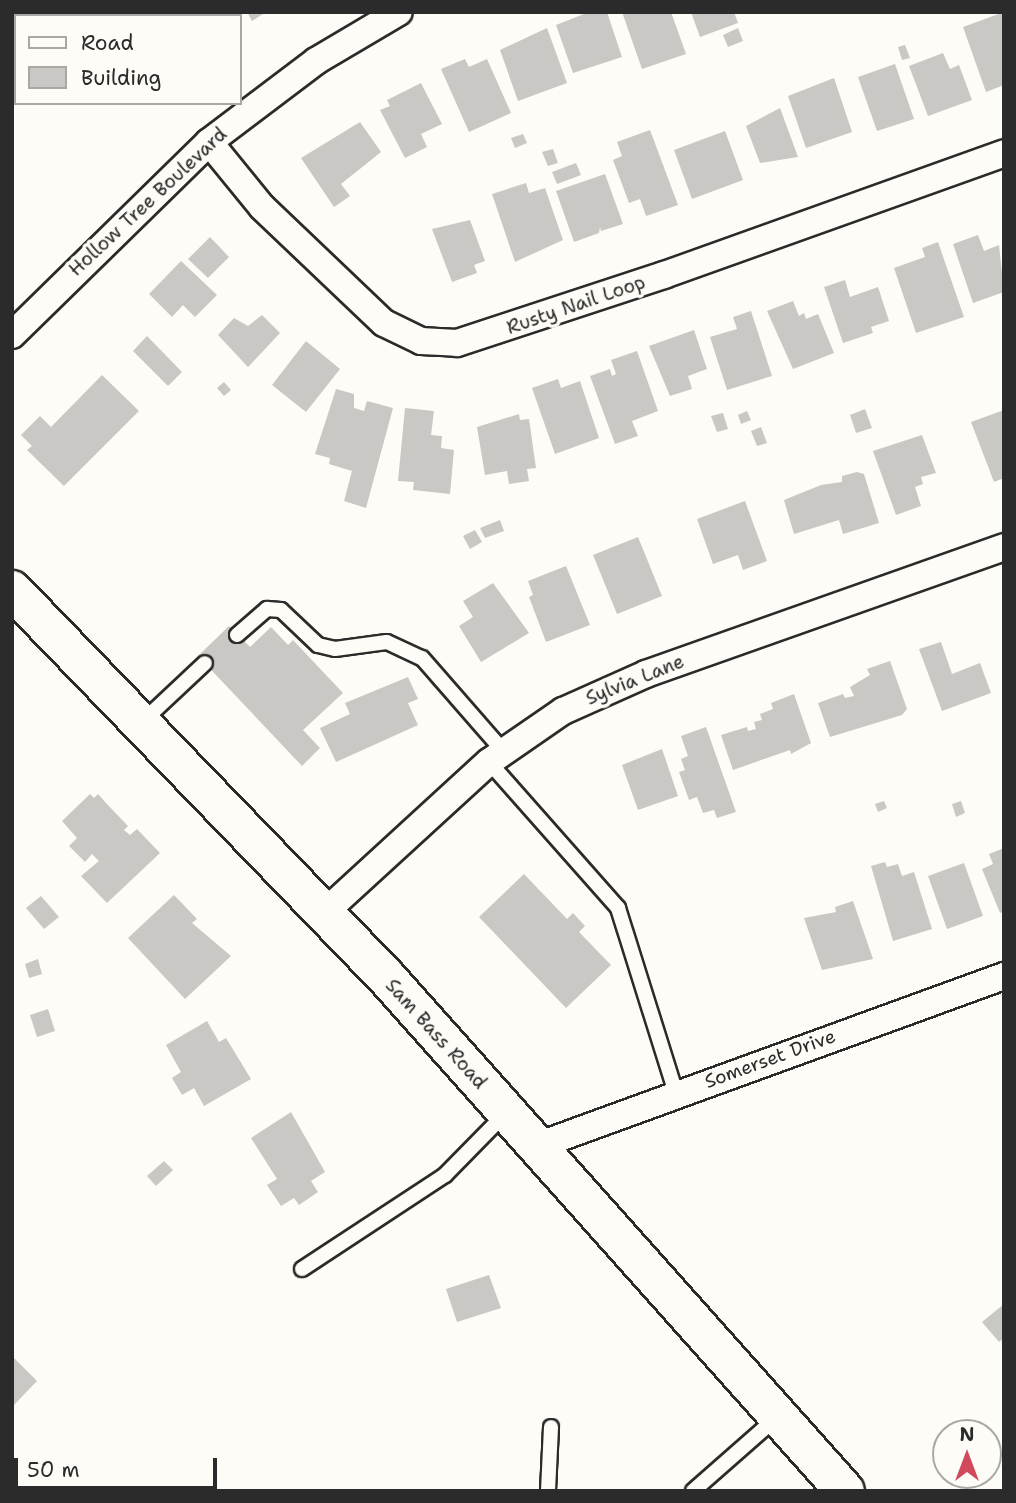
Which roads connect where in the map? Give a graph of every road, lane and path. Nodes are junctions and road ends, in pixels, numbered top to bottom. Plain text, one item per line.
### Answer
1 (399, 12) edge
2 (209, 142) junction
3 (1004, 153) edge
4 (15, 327) edge
5 (1004, 547) edge
6 (12, 590) edge
7 (237, 635) dead end
8 (205, 663) dead end
9 (140, 723) junction
10 (496, 757) junction
11 (324, 913) junction
12 (1004, 976) edge
13 (676, 1093) junction
14 (507, 1112) junction
15 (537, 1146) junction
16 (302, 1269) dead end
17 (780, 1415) junction
18 (551, 1427) dead end
19 (548, 1491) edge
20 (693, 1491) edge
21 (845, 1491) edge

1 - 2 street, Hollow Tree Boulevard
2 - 3 street, Rusty Nail Loop
2 - 4 street, Hollow Tree Boulevard
5 - 10 street, Sylvia Lane
6 - 9 main road, Sam Bass Road
7 - 10 lane
8 - 9 lane
9 - 11 main road, Sam Bass Road
10 - 11 street, Sylvia Lane
10 - 13 lane
11 - 14 main road, Sam Bass Road
12 - 13 street, Somerset Drive
13 - 15 street, Somerset Drive
14 - 15 main road, Sam Bass Road
14 - 16 lane
15 - 17 main road, Sam Bass Road
17 - 20 lane
17 - 21 main road, Sam Bass Road
18 - 19 lane

